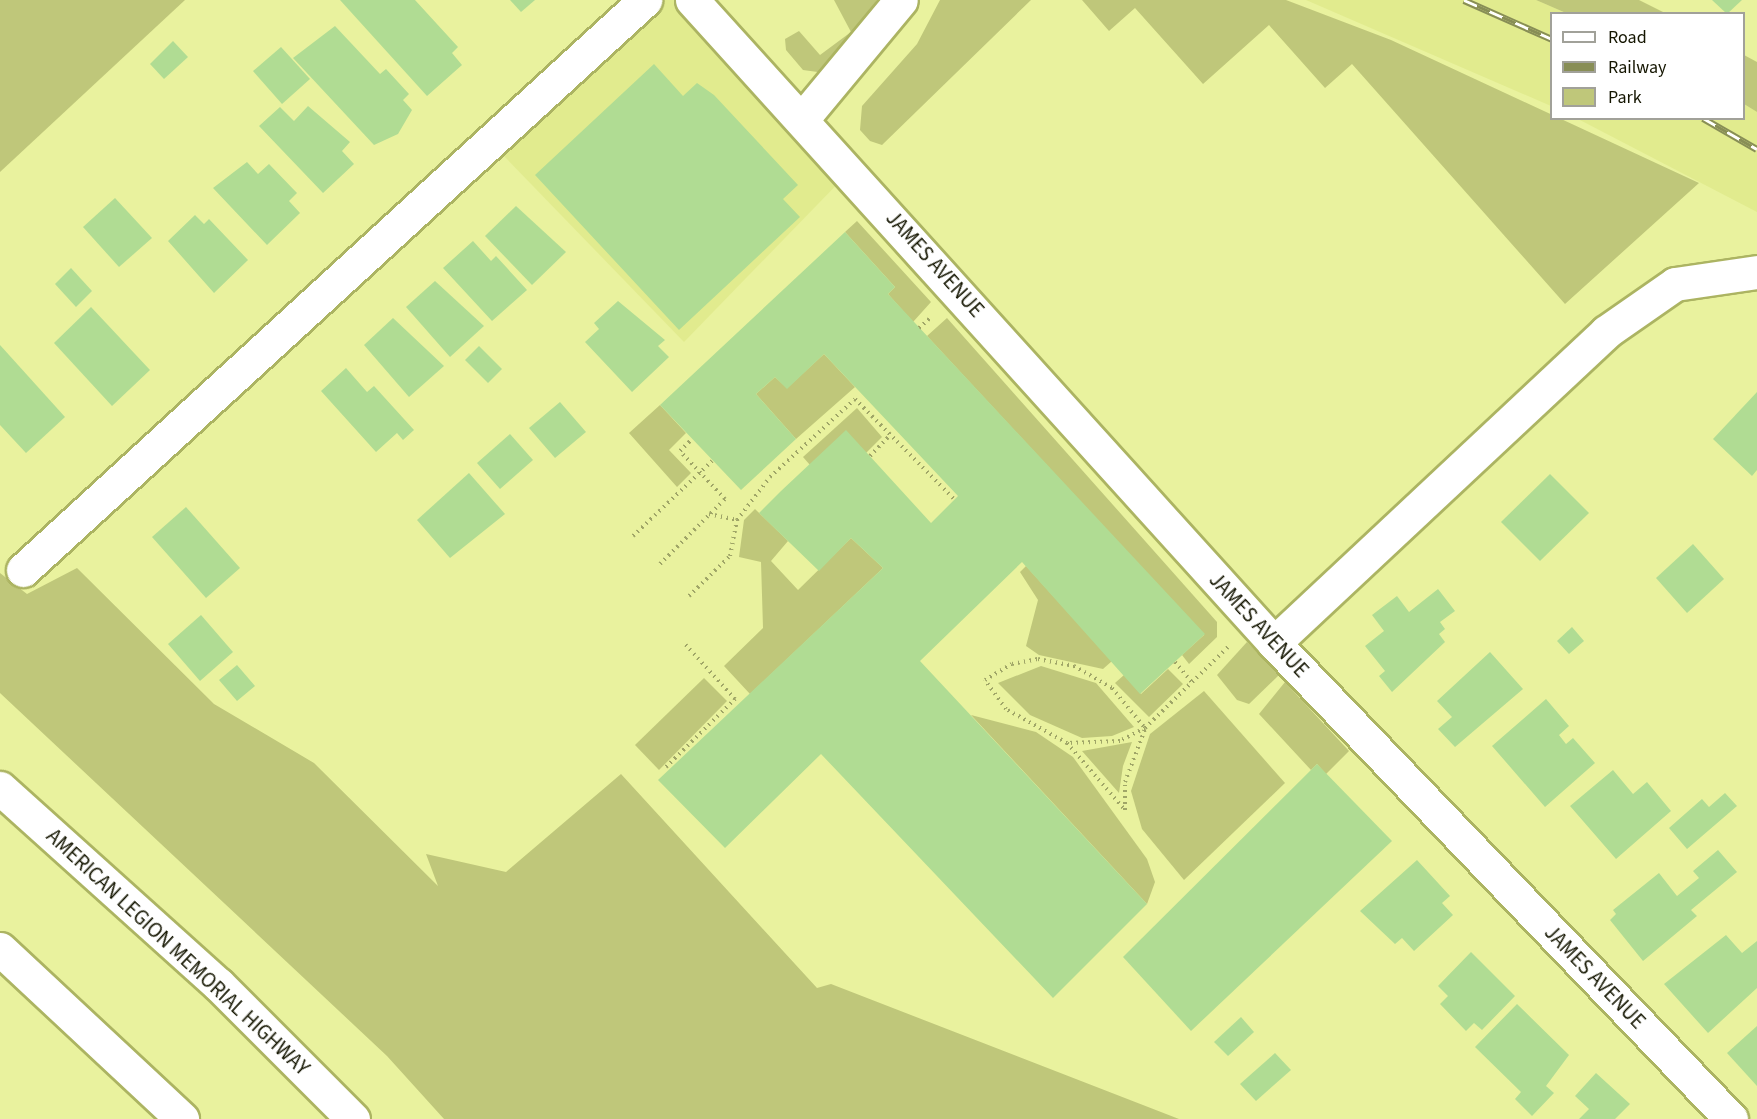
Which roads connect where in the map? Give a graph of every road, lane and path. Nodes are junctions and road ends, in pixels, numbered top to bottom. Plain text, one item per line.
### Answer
1 (645, 0) edge
2 (692, 0) edge
3 (901, 0) edge
4 (803, 118) junction
5 (1753, 270) edge
6 (890, 435) junction
7 (692, 440) dead end
8 (870, 456) dead end
9 (712, 461) dead end
10 (699, 472) junction
11 (955, 500) dead end
12 (709, 514) junction
13 (737, 520) junction
14 (633, 536) dead end
15 (660, 564) dead end
16 (23, 570) dead end
17 (689, 597) dead end
18 (1264, 632) junction
19 (685, 644) dead end
20 (1175, 662) dead end
21 (1192, 682) junction
22 (1145, 728) junction
23 (1067, 743) junction
24 (666, 767) dead end
25 (0, 788) edge
26 (0, 949) edge
27 (182, 1119) edge
28 (353, 1119) edge
29 (1731, 1119) edge

1 - 16 main road
2 - 4 main road, JAMES AVENUE
3 - 4 main road
4 - 18 main road, JAMES AVENUE
5 - 18 main road
6 - 8 path
6 - 11 path
6 - 13 path
7 - 10 path
9 - 10 path
10 - 12 path
10 - 14 path
12 - 13 path
12 - 15 path
13 - 17 path
18 - 21 path
18 - 29 main road, JAMES AVENUE
19 - 24 path
20 - 21 path
21 - 22 path
22 - 23 path
22 - 23 path
22 - 23 path
25 - 28 main road, AMERICAN LEGION MEMORIAL HIGHWAY
26 - 27 main road

